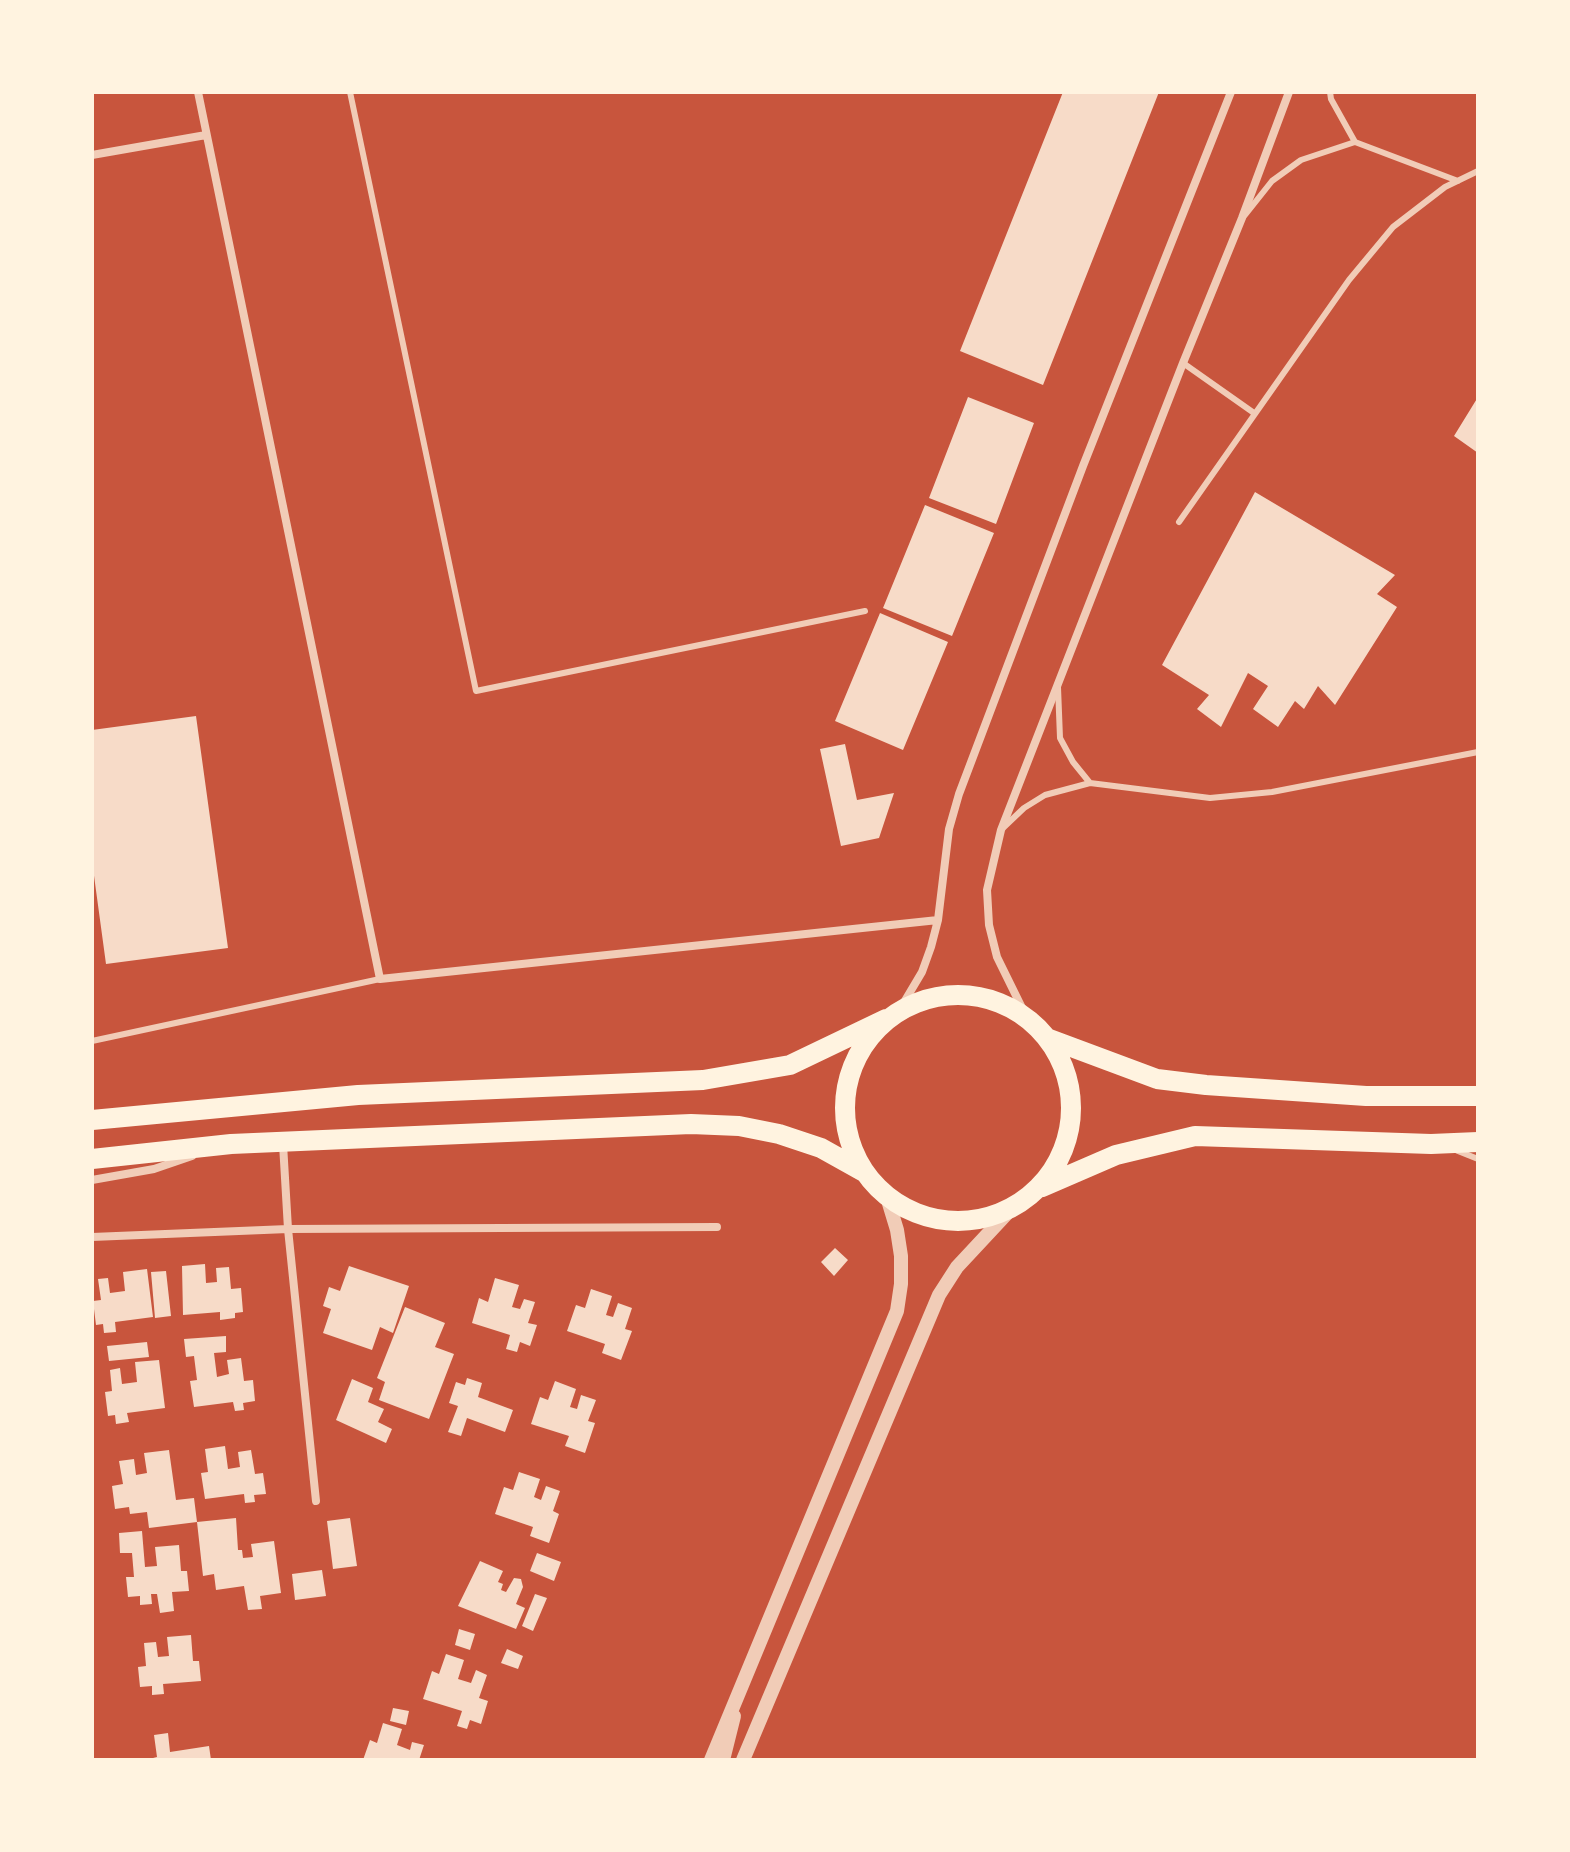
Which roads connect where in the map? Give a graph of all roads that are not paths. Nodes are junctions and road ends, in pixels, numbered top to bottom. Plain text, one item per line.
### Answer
1 (198, 92) edge
2 (350, 92) edge
3 (1231, 92) edge
4 (1289, 92) edge
5 (1330, 92) edge
6 (206, 135) junction
7 (1355, 142) junction
8 (92, 155) edge
9 (1478, 171) edge
10 (1458, 181) junction
11 (1242, 218) junction
12 (1183, 363) junction
13 (1254, 413) junction
14 (1179, 522) dead end
15 (865, 611) dead end
16 (1057, 687) junction
17 (1478, 752) edge
18 (1090, 783) junction
19 (1001, 830) junction
20 (938, 920) junction
21 (380, 979) junction
22 (893, 1014) junction
23 (1027, 1018) junction
24 (1047, 1038) junction
25 (92, 1041) edge
26 (1478, 1096) edge
27 (92, 1120) edge
28 (1478, 1142) edge
29 (283, 1143) junction
30 (1431, 1144) junction
31 (213, 1146) junction
32 (92, 1159) edge
33 (1478, 1159) edge
34 (864, 1172) junction
35 (92, 1180) edge
36 (1038, 1189) junction
37 (887, 1197) junction
38 (1012, 1208) junction
39 (717, 1227) dead end
40 (288, 1229) junction
41 (92, 1237) edge
42 (316, 1501) dead end
43 (734, 1699) junction
44 (711, 1760) edge
45 (723, 1760) edge
46 (743, 1760) edge

1 - 6 street
2 - 15 lane
3 - 20 street
4 - 11 street
5 - 7 lane
6 - 8 street
6 - 21 street
7 - 10 lane
7 - 11 lane
9 - 10 lane
10 - 13 lane
11 - 12 street
12 - 13 lane
12 - 16 street
13 - 14 lane
16 - 18 lane
16 - 19 street
17 - 18 lane
18 - 19 lane
19 - 23 street
20 - 21 street
20 - 22 street
21 - 25 lane
22 - 23 main road
22 - 27 main road
22 - 34 main road
23 - 24 main road
24 - 26 main road
24 - 36 main road
28 - 30 main road
29 - 31 main road
29 - 34 main road
29 - 40 street
30 - 33 lane
30 - 36 main road
31 - 32 main road
31 - 35 street
34 - 37 main road
36 - 38 main road
37 - 38 main road
37 - 43 street
38 - 46 street
39 - 40 street
40 - 41 street
40 - 42 street
43 - 44 street
43 - 45 street

